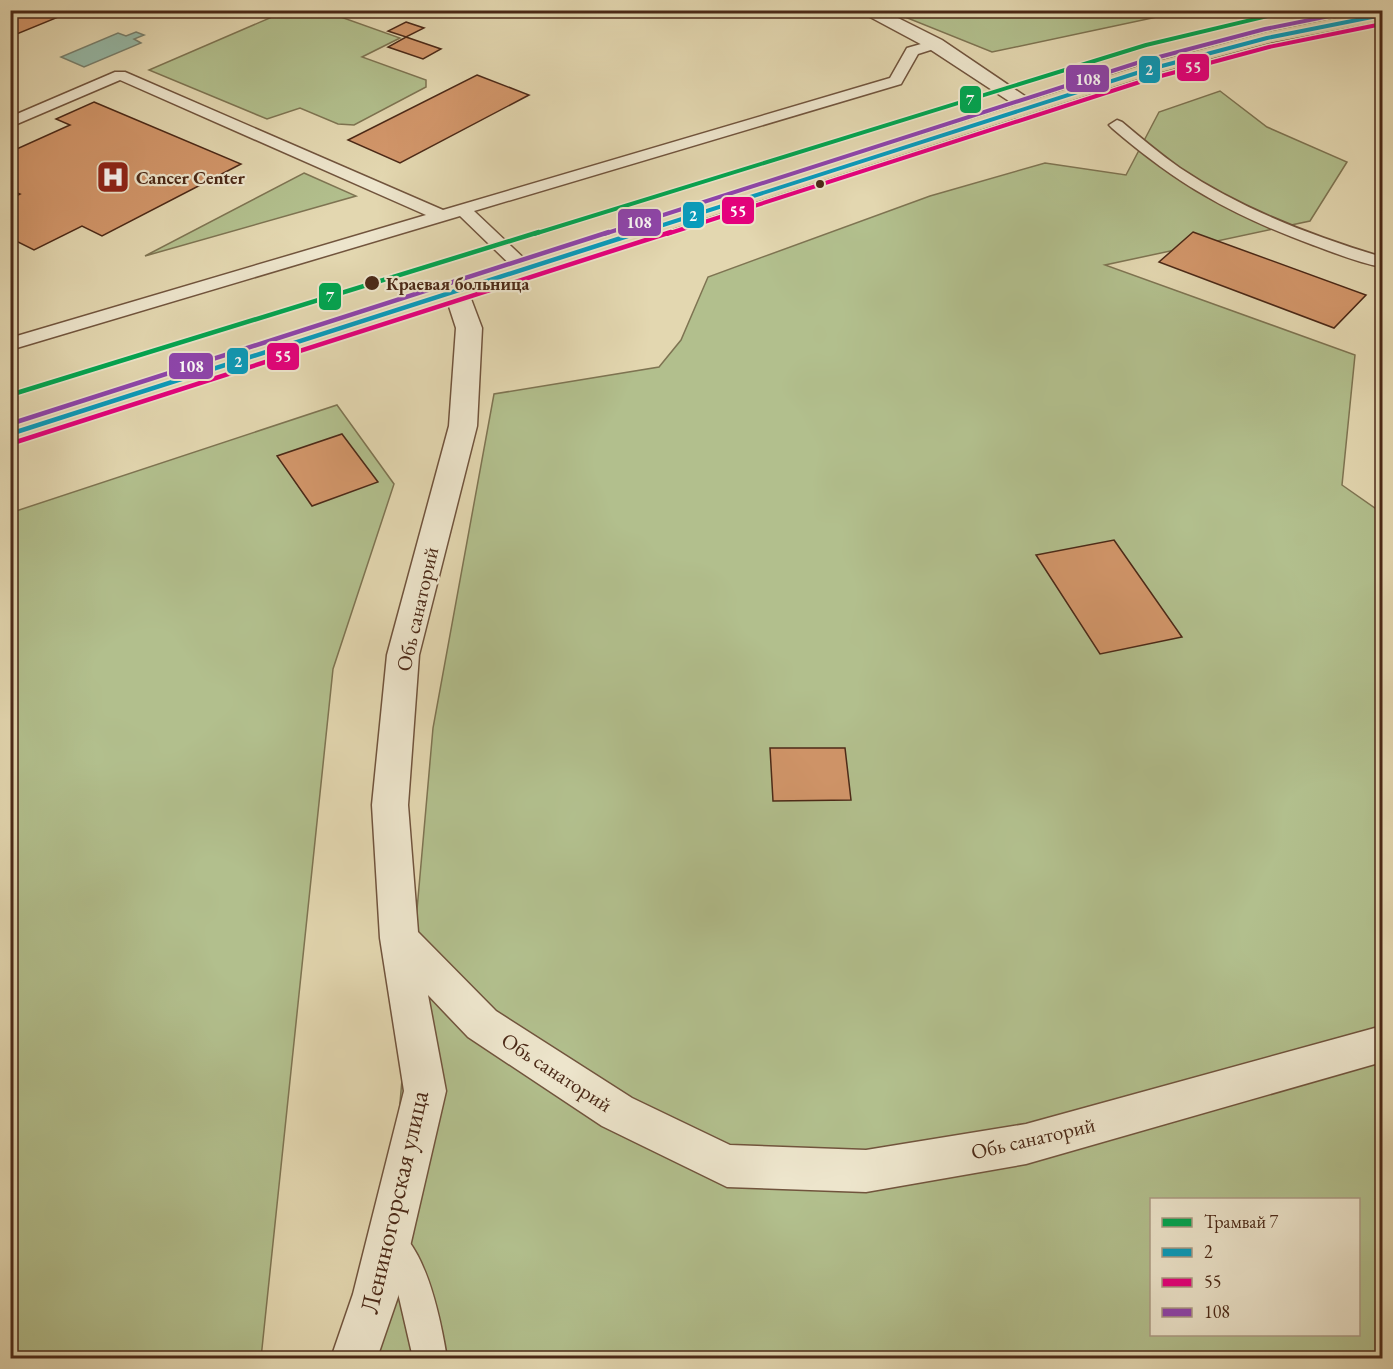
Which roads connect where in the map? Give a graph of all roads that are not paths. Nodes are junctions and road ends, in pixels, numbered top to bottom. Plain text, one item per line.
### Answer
1 (866, 10) edge
2 (1383, 15) edge
3 (935, 44) junction
4 (1031, 107) junction
5 (10, 123) edge
6 (1117, 125) dead end
7 (464, 210) junction
8 (442, 216) junction
9 (1383, 262) edge
10 (525, 269) junction
11 (456, 291) junction
12 (10, 344) edge
13 (10, 434) edge
14 (399, 938) junction
15 (1383, 1044) edge
16 (389, 1241) junction
17 (354, 1359) edge
18 (430, 1359) edge

1 - 3 street
2 - 4 highway
3 - 4 street
3 - 7 lane
4 - 10 highway
5 - 8 lane
6 - 9 lane
7 - 8 lane
7 - 10 lane
8 - 12 lane
10 - 11 highway
11 - 13 highway
11 - 14 street, Обь санаторий
14 - 15 street, Обь санаторий
14 - 16 street, Лениногорская улица
16 - 17 street, Лениногорская улица
16 - 18 lane

